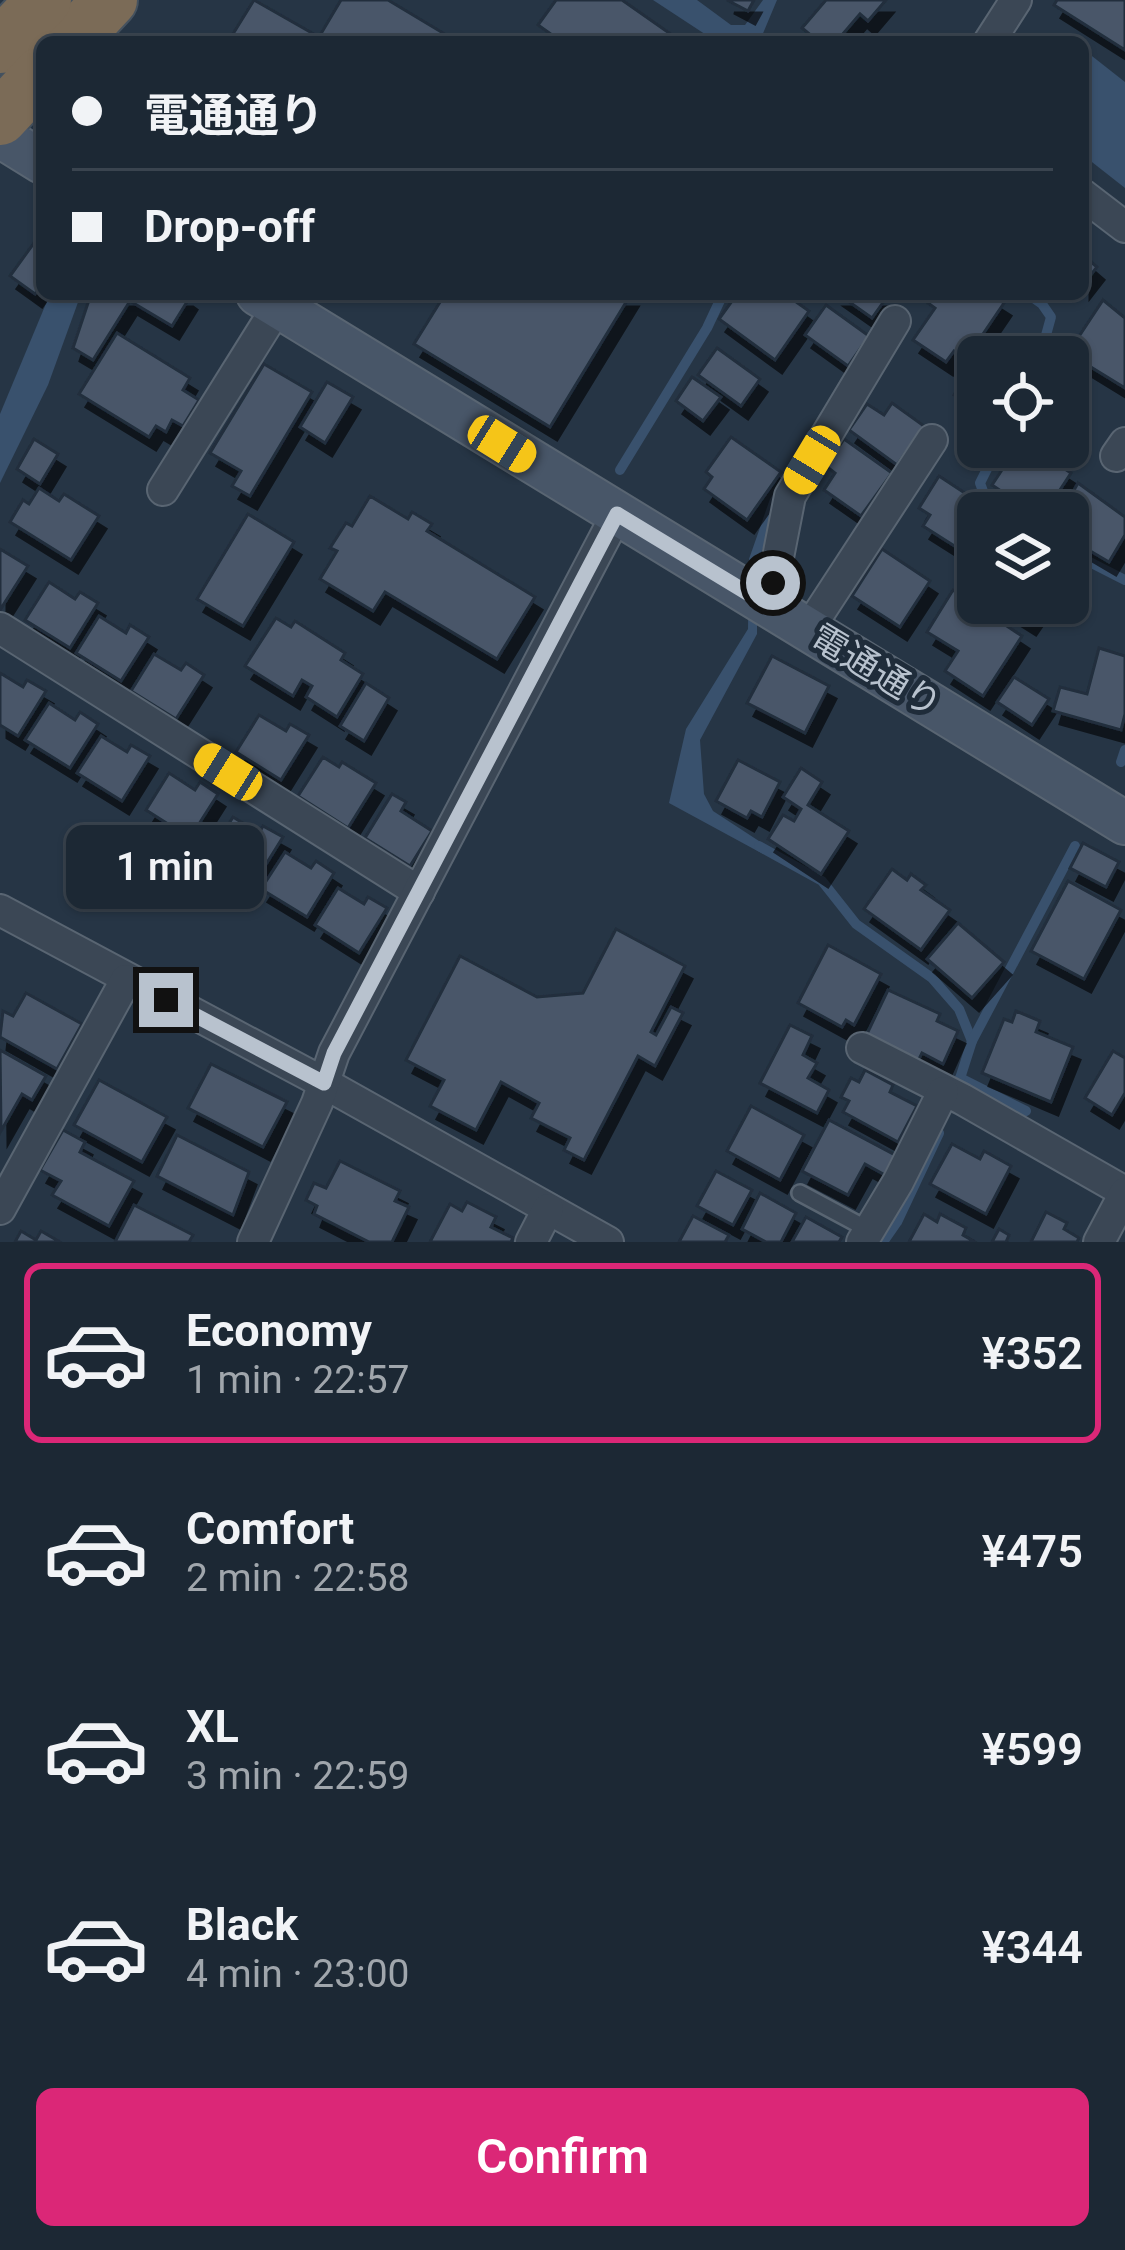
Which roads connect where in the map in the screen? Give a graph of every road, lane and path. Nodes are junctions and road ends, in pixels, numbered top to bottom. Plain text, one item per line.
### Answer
1 (44, 0) edge
2 (110, 0) edge
3 (1016, 0) edge
4 (77, 36) edge
5 (993, 36) edge
6 (0, 46) edge
7 (36, 79) edge
8 (0, 118) edge
9 (0, 136) edge
10 (36, 158) edge
11 (1089, 200) edge
12 (1125, 227) edge
13 (268, 300) edge
14 (895, 321) dead end
15 (932, 440) dead end
16 (163, 490) dead end
17 (617, 514) junction
18 (764, 603) junction
19 (0, 628) edge
20 (808, 630) junction
21 (1125, 823) edge
22 (419, 892) junction
23 (8, 914) edge
24 (126, 980) junction
25 (862, 1048) dead end
26 (324, 1083) junction
27 (952, 1095) junction
28 (800, 1192) dead end
29 (1125, 1193) edge
30 (0, 1209) edge
31 (548, 1209) junction
32 (866, 1236) edge
33 (253, 1242) edge
34 (531, 1242) edge
35 (608, 1242) edge
36 (1099, 1242) edge

1 - 6 highway
2 - 4 highway
3 - 5 street
7 - 8 highway
9 - 10 street
11 - 12 street
13 - 16 street
13 - 17 street, 電通通り
14 - 18 street
15 - 20 street
17 - 18 street, 電通通り
17 - 22 street
18 - 20 street, 電通通り
19 - 22 street
20 - 21 street, 電通通り
22 - 26 street
23 - 24 street
24 - 26 street
24 - 30 street
25 - 27 street
26 - 31 street
26 - 33 street
27 - 29 street
27 - 32 street
28 - 32 lane
29 - 36 street
31 - 34 street
31 - 35 street

